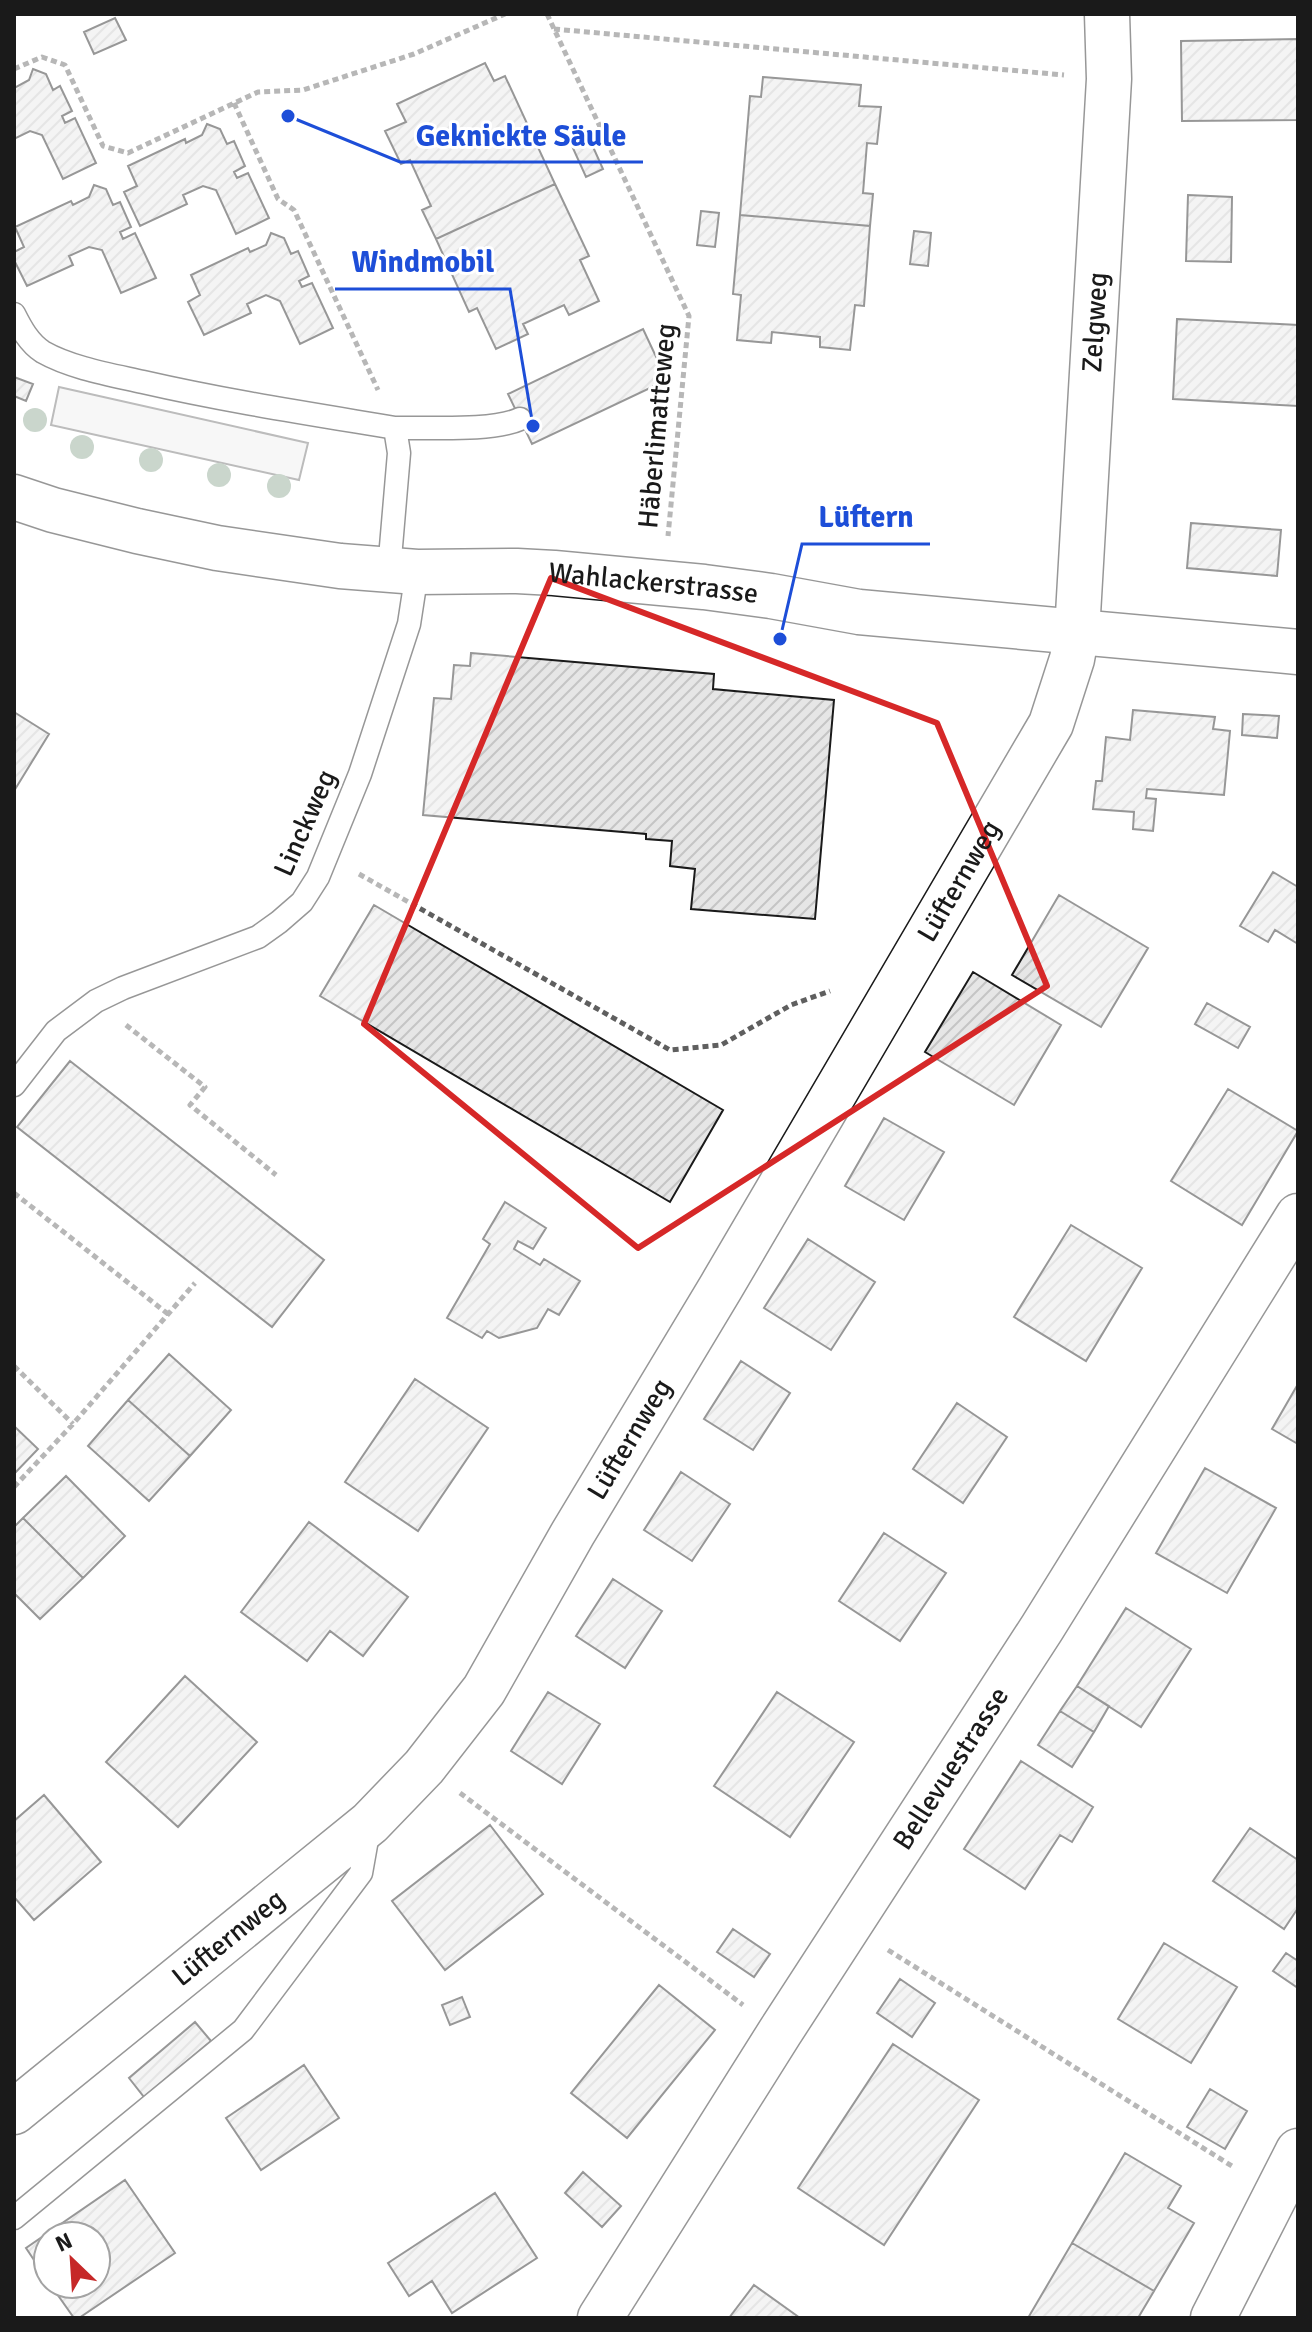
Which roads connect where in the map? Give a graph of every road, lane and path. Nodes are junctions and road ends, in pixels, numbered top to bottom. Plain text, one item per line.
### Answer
1 (505, 14) edge
2 (547, 14) edge
3 (1107, 14) edge
4 (554, 29) junction
5 (14, 69) edge
6 (1109, 79) junction
7 (234, 103) junction
8 (14, 314) edge
9 (520, 419) dead end
10 (395, 428) junction
11 (14, 497) edge
12 (403, 571) junction
13 (664, 583) junction
14 (1077, 632) junction
15 (1298, 652) edge
16 (327, 855) junction
17 (830, 991) dead end
18 (96, 1001) junction
19 (14, 1085) edge
20 (276, 1175) dead end
21 (14, 1193) edge
22 (1298, 1216) edge
23 (195, 1283) dead end
24 (168, 1314) junction
25 (14, 1366) edge
26 (73, 1424) junction
27 (14, 1487) edge
28 (424, 1767) junction
29 (370, 1823) junction
30 (850, 1926) junction
31 (780, 2032) junction
32 (14, 2112) edge
33 (1298, 2151) edge
34 (1215, 2156) dead end
35 (14, 2218) edge
36 (600, 2318) edge
37 (1213, 2318) edge

1 - 7 path
2 - 4 path, Häberlimatteweg
3 - 6 street, Zelgweg
4 - 6 path
4 - 13 path, Häberlimatteweg
5 - 7 path
6 - 14 street, Zelgweg
7 - 10 path
8 - 10 lane
9 - 10 lane
10 - 12 lane, Linckweg
11 - 12 street, Wahlackerstrasse
12 - 13 street, Wahlackerstrasse
12 - 16 lane, Linckweg
13 - 14 street, Wahlackerstrasse
14 - 15 street, Wahlackerstrasse
14 - 28 street, Lüfternweg
16 - 17 path
16 - 18 lane, Linckweg
18 - 19 lane, Linckweg
18 - 20 path
21 - 24 path
22 - 30 street, Bellevuestrasse
23 - 24 path
24 - 26 path
25 - 26 path
26 - 27 path
28 - 29 street, Lüfternweg
28 - 31 path
29 - 32 street, Lüfternweg
29 - 35 lane
30 - 31 street, Bellevuestrasse
30 - 34 path
31 - 36 street, Bellevuestrasse
33 - 37 street

